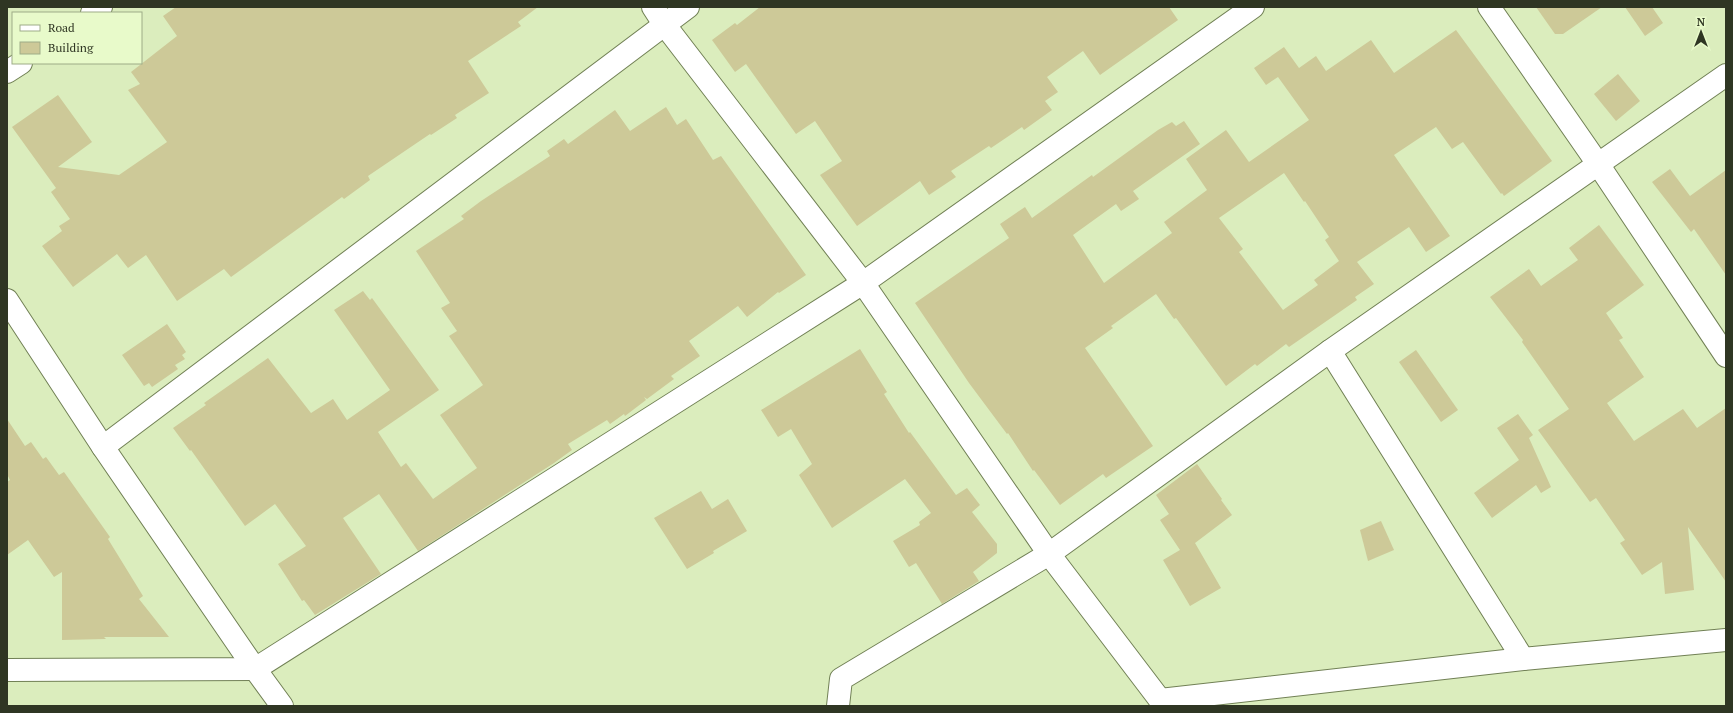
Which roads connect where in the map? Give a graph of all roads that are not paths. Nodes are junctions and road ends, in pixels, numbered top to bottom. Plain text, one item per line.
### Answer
1 (688, 7) edge
2 (1253, 7) edge
3 (1489, 7) edge
4 (658, 16) edge
5 (19, 64) edge
6 (7, 72) edge
7 (1726, 75) edge
8 (1598, 164) junction
9 (863, 283) junction
10 (7, 300) edge
11 (1330, 351) junction
12 (1726, 356) edge
13 (103, 447) junction
14 (1049, 554) junction
15 (1726, 640) edge
16 (1523, 659) junction
17 (255, 669) junction
18 (7, 670) edge
19 (1163, 703) edge
20 (282, 706) edge
21 (838, 706) edge

1 - 4 street
2 - 9 street
3 - 8 street
4 - 9 street
4 - 13 street
5 - 6 street
7 - 8 street
8 - 11 street
8 - 12 street
9 - 14 street
9 - 17 street
10 - 13 street
11 - 14 street
11 - 16 street
13 - 17 street
14 - 19 street
14 - 21 street
15 - 16 street
16 - 19 street
17 - 18 street
17 - 20 street

